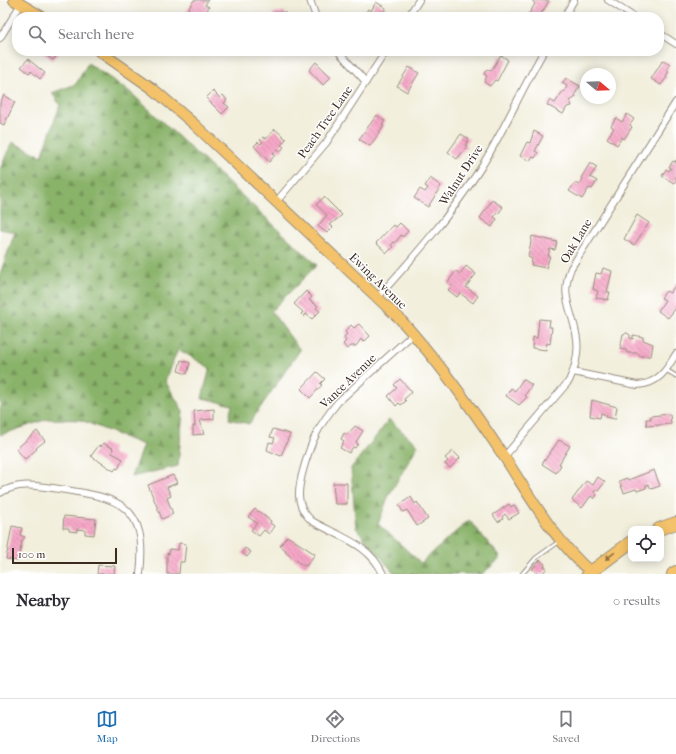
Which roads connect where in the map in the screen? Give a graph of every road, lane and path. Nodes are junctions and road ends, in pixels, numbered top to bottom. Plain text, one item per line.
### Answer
1 (310, 0) edge
2 (419, 0) edge
3 (574, 0) edge
4 (608, 0) edge
5 (17, 2) edge
6 (12, 12) edge
7 (34, 12) edge
8 (314, 12) edge
9 (411, 12) edge
10 (567, 12) edge
11 (626, 12) edge
12 (12, 13) edge
13 (664, 36) edge
14 (0, 38) edge
15 (676, 44) edge
16 (106, 56) edge
17 (343, 56) edge
18 (383, 56) edge
19 (541, 56) edge
20 (366, 82) junction
21 (676, 102) edge
22 (276, 202) junction
23 (377, 298) junction
24 (413, 334) junction
25 (676, 354) edge
26 (666, 370) junction
27 (573, 372) junction
28 (676, 376) edge
29 (504, 457) junction
30 (0, 493) edge
31 (676, 522) edge
32 (664, 527) edge
33 (561, 540) junction
34 (628, 544) edge
35 (676, 572) edge
36 (590, 573) edge
37 (140, 574) edge
38 (383, 574) edge
39 (522, 574) edge
40 (673, 574) edge

1 - 8 street
2 - 9 street
3 - 10 street
4 - 11 street
5 - 6 street
5 - 7 main road
12 - 14 street
13 - 15 street
16 - 22 main road, Ewing Avenue
17 - 20 street
18 - 20 street, Peach Tree Lane
19 - 23 street, Walnut Drive
20 - 22 street, Peach Tree Lane
21 - 27 street, Oak Lane
22 - 23 main road, Ewing Avenue
23 - 24 main road, Ewing Avenue
24 - 29 main road, Ewing Avenue
24 - 38 street, Vance Avenue
25 - 26 street
26 - 27 street
26 - 28 lane
27 - 29 street, Oak Lane
29 - 33 main road, Ewing Avenue
30 - 37 street
31 - 32 highway
33 - 36 main road, Ewing Avenue
33 - 39 lane
34 -> 36 highway
35 - 40 highway

